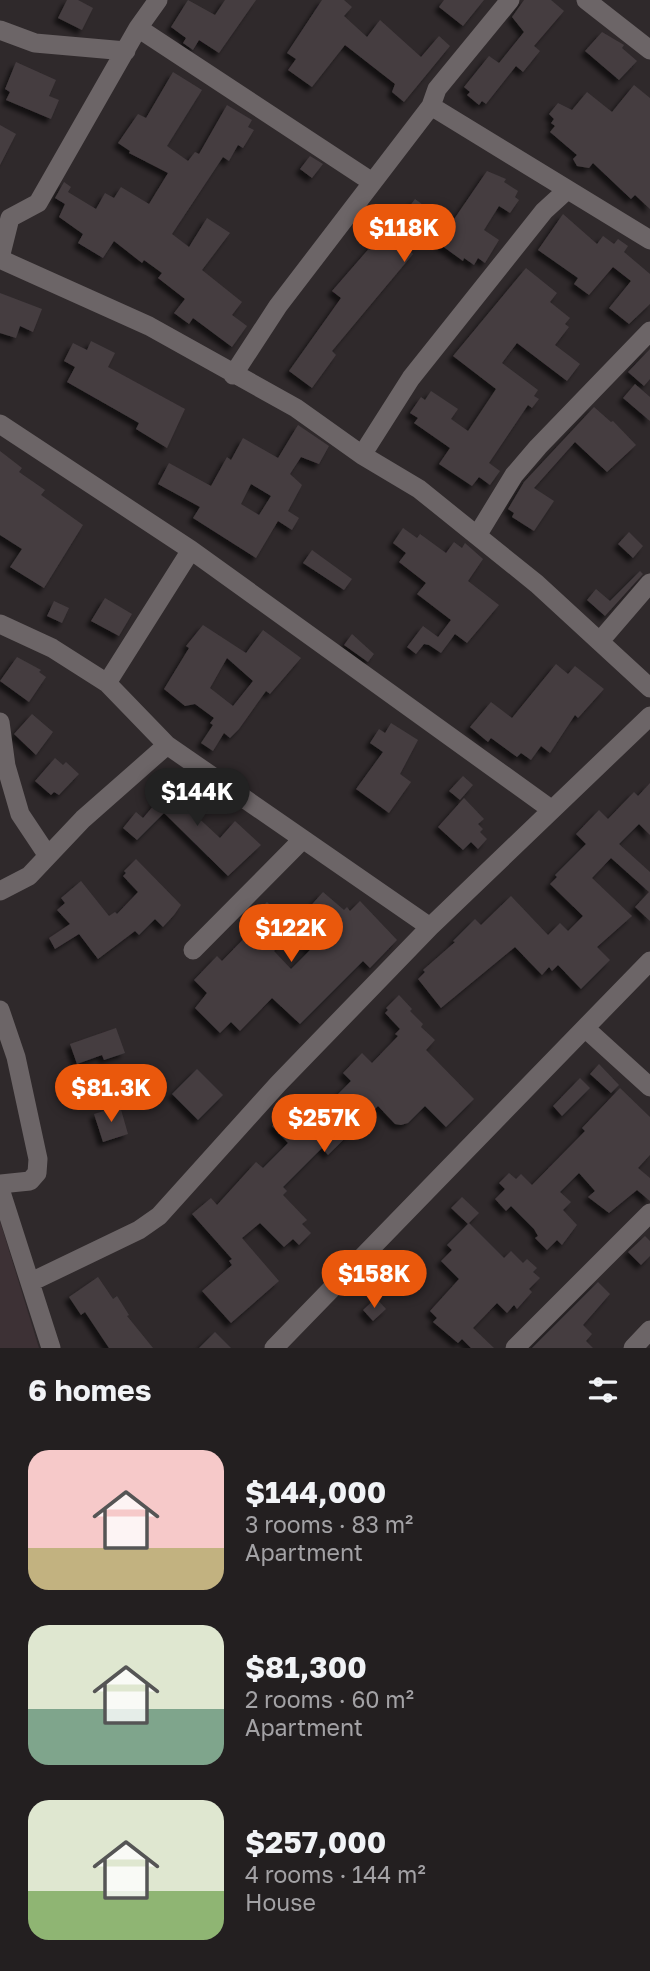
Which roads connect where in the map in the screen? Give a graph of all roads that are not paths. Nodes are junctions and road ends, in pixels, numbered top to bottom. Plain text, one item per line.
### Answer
1 (158, 0) edge
2 (510, 0) edge
3 (586, 0) edge
4 (138, 28) junction
5 (0, 30) edge
6 (650, 50) edge
7 (126, 51) junction
8 (431, 106) junction
9 (372, 182) junction
10 (567, 190) junction
11 (650, 240) edge
12 (0, 258) edge
13 (650, 331) edge
14 (233, 375) junction
15 (0, 424) edge
16 (362, 455) junction
17 (478, 534) junction
18 (191, 550) junction
19 (650, 583) edge
20 (0, 624) edge
21 (600, 641) junction
22 (107, 683) junction
23 (650, 688) edge
24 (650, 716) edge
25 (0, 722) edge
26 (167, 745) junction
27 (552, 810) junction
28 (302, 840) junction
29 (48, 856) junction
30 (0, 891) edge
31 (430, 927) junction
32 (193, 950) dead end
33 (650, 961) edge
34 (0, 1010) edge
35 (585, 1028) junction
36 (650, 1087) edge
37 (0, 1184) edge
38 (0, 1189) edge
39 (650, 1213) edge
40 (31, 1282) junction
41 (650, 1331) edge
42 (51, 1348) edge
43 (274, 1348) edge
44 (515, 1348) edge
45 (633, 1348) edge

1 - 4 street
2 - 8 street
3 - 6 street
4 - 7 street
4 - 9 street
5 - 7 street
7 - 12 street
8 - 9 street
8 - 10 street
9 - 14 street
10 - 11 street
10 - 16 street
12 - 14 street
13 - 17 street
14 - 16 street
15 - 18 street
16 - 17 street
17 - 21 street
18 - 22 street
18 - 27 street
19 - 21 street
20 - 22 street
21 - 23 street
22 - 26 street
24 - 27 street
25 - 29 street
26 - 28 street
26 - 29 street
27 - 31 street
28 - 31 street
28 - 32 street
29 - 30 street
31 - 40 street
33 - 35 street
34 - 37 street
35 - 36 street
35 - 43 street
38 - 40 street
39 - 44 street
40 - 42 street
41 - 45 street

